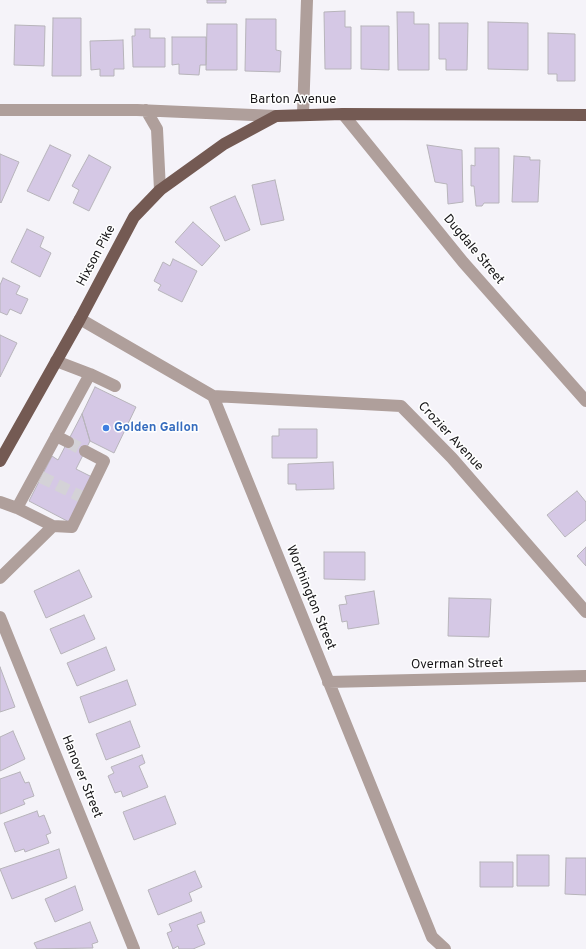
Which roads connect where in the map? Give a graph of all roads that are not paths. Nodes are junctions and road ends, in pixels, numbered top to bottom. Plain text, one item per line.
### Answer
1 (307, 0) edge
2 (0, 110) edge
3 (146, 110) junction
4 (303, 114) junction
5 (343, 114) junction
6 (586, 115) edge
7 (276, 116) junction
8 (160, 190) junction
9 (80, 319) junction
10 (56, 361) junction
11 (90, 374) junction
12 (115, 386) dead end
13 (213, 396) junction
14 (586, 401) edge
15 (56, 436) junction
16 (68, 442) tunnel mouth
17 (85, 451) tunnel mouth
18 (0, 461) edge
19 (0, 502) edge
20 (17, 508) junction
21 (53, 526) junction
22 (0, 578) edge
23 (586, 612) edge
24 (0, 617) edge
25 (586, 676) edge
26 (328, 682) junction
27 (134, 949) edge
28 (445, 949) edge

1 - 4 street
2 - 3 street, Barton Avenue
3 - 7 street, Barton Avenue
3 - 8 street
4 - 5 main road, Barton Avenue
4 - 7 main road, Barton Avenue
5 - 6 main road, Barton Avenue
5 - 14 street, Dugdale Street
7 - 8 main road, Hixson Pike
8 - 9 main road, Hixson Pike
9 - 10 main road, Hixson Pike
9 - 13 street
10 - 11 street
10 - 18 main road, Hixson Pike
11 - 12 street
11 - 15 street
13 - 23 street, Crozier Avenue
13 - 26 street, Worthington Street
15 - 16 street
15 - 20 street
17 - 21 street
19 - 20 street
20 - 21 street
21 - 22 street
24 - 27 street, Hanover Street
25 - 26 street, Overman Street
26 - 28 street, Worthington Street

